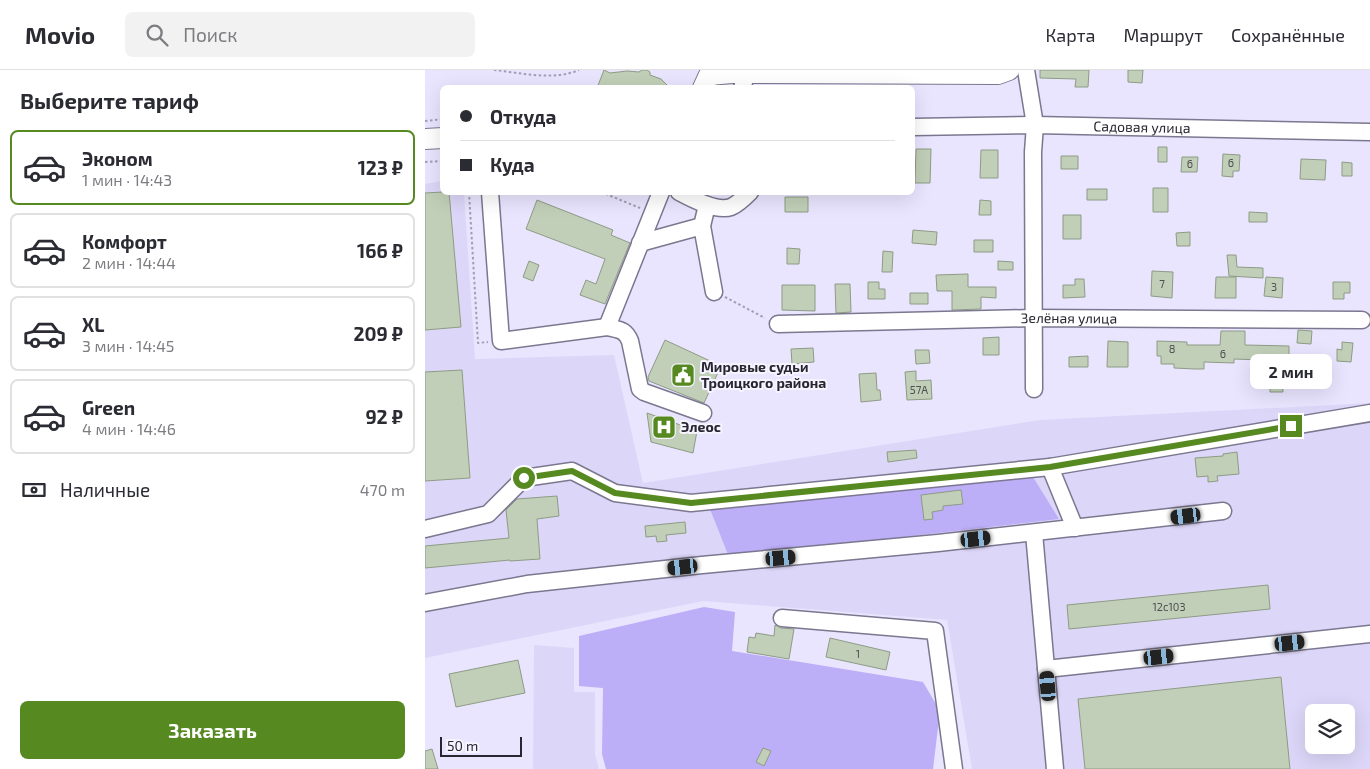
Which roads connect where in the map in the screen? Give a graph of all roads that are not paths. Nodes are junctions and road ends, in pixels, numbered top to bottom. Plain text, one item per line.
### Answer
1 (1009, 70) edge
2 (1027, 70) edge
3 (708, 76) edge
4 (745, 80) edge
5 (1035, 126) junction
6 (915, 127) edge
7 (1370, 132) edge
8 (440, 138) edge
9 (425, 139) edge
10 (490, 195) edge
11 (660, 195) edge
12 (685, 195) edge
13 (746, 195) edge
14 (707, 205) junction
15 (702, 226) junction
16 (640, 243) junction
17 (714, 292) road end
18 (1033, 318) junction
19 (1361, 320) dead end
20 (778, 324) road end
21 (607, 328) junction
22 (1034, 389) dead end
23 (703, 413) dead end
24 (1370, 413) edge
25 (1050, 467) junction
26 (1223, 511) dead end
27 (1075, 528) junction
28 (425, 529) edge
29 (1034, 533) junction
30 (425, 603) edge
31 (781, 618) dead end
32 (1370, 634) edge
33 (1046, 669) junction
34 (954, 769) edge
35 (1055, 769) edge

1 - 4 main road
2 - 5 street
3 - 4 main road
5 - 6 street, Садовая улица
5 - 7 street, Садовая улица
5 - 18 street
8 - 9 main road
10 - 21 street
11 - 16 street
12 - 14 street
13 - 14 street
14 - 15 street
15 - 16 street
15 - 17 street
16 - 21 street
18 - 19 street, Зелёная улица
18 - 20 street, Зелёная улица
18 - 22 street
21 - 23 street
24 - 25 street
25 - 27 street
25 - 28 street
26 - 27 street
27 - 29 street
29 - 30 street
29 - 33 street
31 - 34 street
32 - 33 street
33 - 35 street

